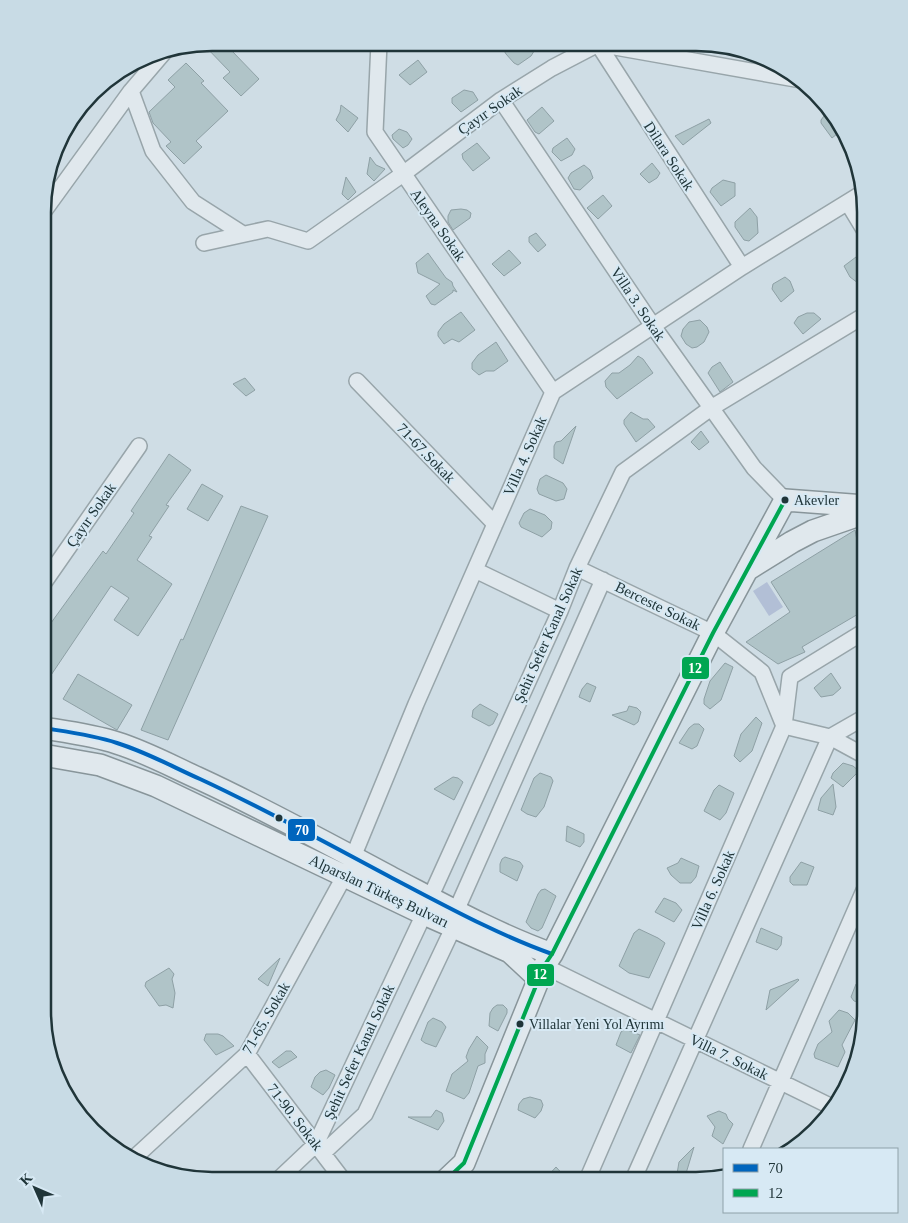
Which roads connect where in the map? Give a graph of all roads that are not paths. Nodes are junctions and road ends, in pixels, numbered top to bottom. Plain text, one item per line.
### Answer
1 (584, 51) edge
2 (603, 51) edge
3 (638, 51) edge
4 (379, 52) edge
5 (155, 62) edge
6 (782, 77) edge
7 (131, 91) junction
8 (501, 100) junction
9 (403, 174) junction
10 (856, 198) edge
11 (52, 200) edge
12 (848, 203) junction
13 (857, 217) edge
14 (243, 234) junction
15 (204, 243) dead end
16 (742, 267) junction
17 (857, 320) edge
18 (653, 326) junction
19 (356, 381) dead end
20 (553, 392) junction
21 (711, 408) junction
22 (139, 446) dead end
23 (785, 500) junction
24 (808, 502) junction
25 (857, 505) edge
26 (857, 516) edge
27 (495, 524) junction
28 (771, 526) junction
29 (813, 531) junction
30 (792, 542) junction
31 (577, 568) junction
32 (475, 570) junction
33 (747, 570) junction
34 (51, 572) edge
35 (603, 580) junction
36 (560, 611) junction
37 (713, 633) junction
38 (856, 636) edge
39 (856, 722) edge
40 (784, 726) junction
41 (51, 729) edge
42 (830, 737) junction
43 (856, 751) edge
44 (51, 756) edge
45 (349, 866) junction
46 (427, 906) junction
47 (856, 908) edge
48 (455, 919) junction
49 (545, 966) junction
50 (656, 1020) junction
51 (695, 1040) junction
52 (247, 1054) junction
53 (781, 1082) junction
54 (827, 1104) edge
55 (320, 1148) junction
56 (751, 1148) edge
57 (139, 1153) edge
58 (287, 1172) edge
59 (337, 1172) edge
60 (454, 1172) edge
61 (590, 1172) edge
62 (637, 1172) edge

1 - 8 street, Çayır Sokak
2 - 16 street, Dilara Sokak
3 - 6 street
4 - 9 street, Aleyna Sokak
5 - 7 street
7 - 11 street
7 - 14 street
8 - 9 street, Çayır Sokak
8 - 18 street, Villa 3. Sokak
9 - 14 street, Çayır Sokak
9 - 20 street, Aleyna Sokak
10 - 12 street
12 - 13 street
12 - 16 street
14 - 15 street, Çayır Sokak
16 - 18 street
17 - 21 street, Şehit Sefer Kanal Sokak
18 - 20 street
18 - 21 street, Villa 3. Sokak
19 - 27 street, 71-67.Sokak
20 - 27 street, Villa 4. Sokak
21 - 23 street, Villa 3. Sokak
21 - 31 street, Şehit Sefer Kanal Sokak
22 - 34 street, Çayır Sokak
23 - 24 street
23 - 28 street
24 - 25 street
24 - 29 street
26 - 29 street
27 - 32 street, Villa 4. Sokak
28 - 30 street
28 - 33 street
29 - 30 street
30 - 33 street
31 - 35 street, Berceste Sokak
31 - 36 street, Şehit Sefer Kanal Sokak
32 - 36 street
32 - 45 street, Villa 4. Sokak
33 - 37 street
35 - 37 street, Berceste Sokak
35 - 48 street, Şehit Sefer Kanal Sokak
36 - 46 street, Şehit Sefer Kanal Sokak
37 - 40 street, Berceste Sokak
37 - 49 street
38 - 40 street, Villa 6. Sokak
39 - 42 street
40 - 42 street
40 - 50 street, Villa 6. Sokak
41 - 45 street, Alparslan Türkeş Bulvarı
42 - 43 street
42 - 51 street
44 - 45 street, Alparslan Türkeş Bulvarı
45 - 46 street, Alparslan Türkeş Bulvarı
45 - 52 street, 71-65. Sokak
46 - 48 street, Alparslan Türkeş Bulvarı
46 - 55 street, Şehit Sefer Kanal Sokak
47 - 53 street
48 - 49 street, Alparslan Türkeş Bulvarı
48 - 49 street, Alparslan Türkeş Bulvarı
48 - 55 street, Şehit Sefer Kanal Sokak
49 - 50 street, Villa 7. Sokak
49 - 60 street
50 - 51 street, Villa 7. Sokak
50 - 61 street, Villa 6. Sokak
51 - 53 street, Villa 7. Sokak
51 - 62 street
52 - 55 street, 71-90. Sokak
52 - 57 street, 71-65. Sokak
53 - 54 street, Villa 7. Sokak
53 - 56 street
55 - 58 street, Şehit Sefer Kanal Sokak
55 - 59 street, 71-90. Sokak

